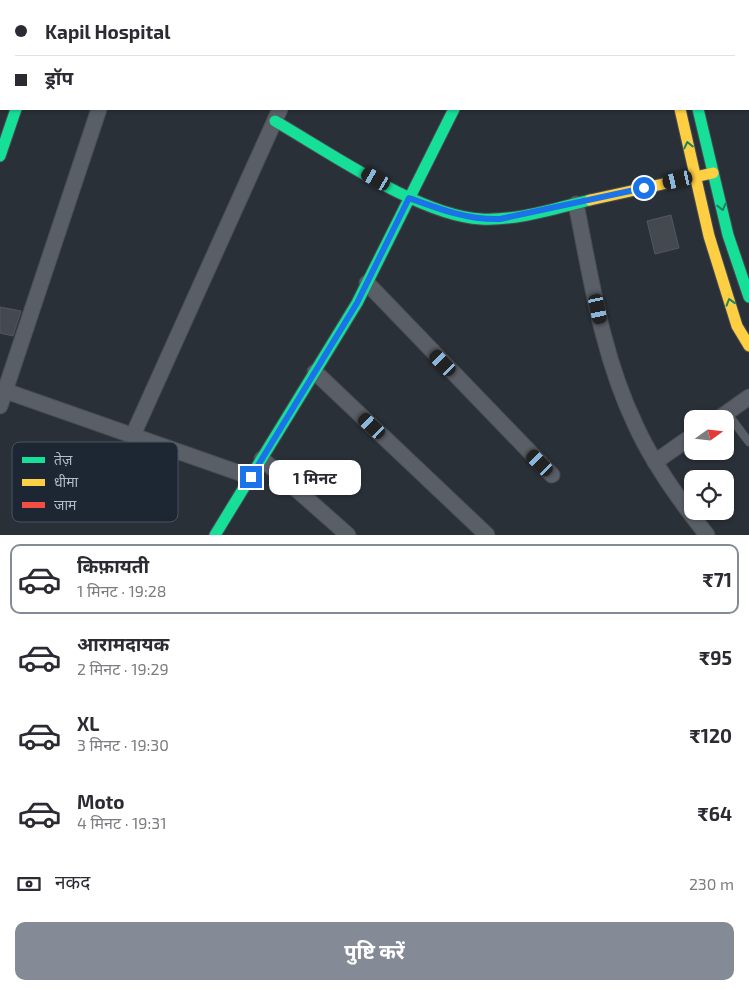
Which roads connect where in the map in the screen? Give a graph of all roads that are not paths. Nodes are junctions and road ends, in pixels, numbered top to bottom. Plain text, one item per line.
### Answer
1 (16, 110) edge
2 (99, 110) edge
3 (453, 110) edge
4 (680, 110) edge
5 (698, 110) edge
6 (278, 115) edge
7 (0, 156) edge
8 (713, 173) junction
9 (696, 176) junction
10 (409, 198) junction
11 (576, 204) junction
12 (367, 283) junction
13 (749, 297) edge
14 (749, 346) edge
15 (315, 372) junction
16 (3, 390) edge
17 (749, 397) edge
18 (0, 406) edge
19 (731, 410) edge
20 (734, 428) edge
21 (133, 435) junction
22 (153, 442) edge
23 (684, 442) edge
24 (749, 442) edge
25 (178, 451) edge
26 (262, 459) junction
27 (655, 462) junction
28 (552, 475) dead end
29 (251, 477) junction
30 (215, 535) edge
31 (348, 535) edge
32 (487, 535) edge
33 (707, 535) edge

1 - 7 main road
2 - 16 street
3 - 10 main road
9 -> 4 main road
5 - 8 main road
6 - 10 main road
6 - 21 street
8 - 9 main road
8 -> 13 main road
9 - 11 main road
14 -> 9 main road
10 - 11 main road
10 - 12 main road
11 - 27 street
12 - 15 main road
12 - 28 street
15 - 26 main road
15 - 32 street
16 - 18 street
16 - 21 street
17 - 19 street
20 - 24 lane
21 - 22 street
23 - 27 street
25 - 29 street
26 - 29 main road
26 - 31 street
27 - 33 street
29 - 30 main road

